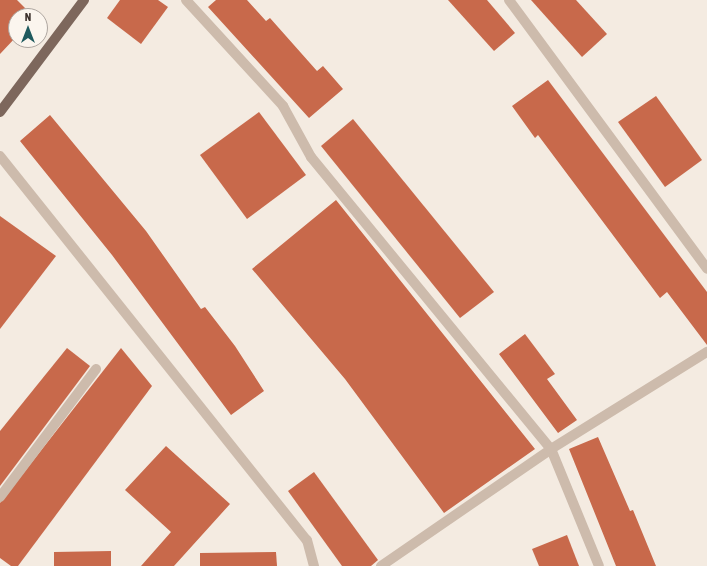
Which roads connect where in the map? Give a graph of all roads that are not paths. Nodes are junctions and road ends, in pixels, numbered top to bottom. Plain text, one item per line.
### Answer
1 (84, 0) edge
2 (186, 0) edge
3 (509, 0) edge
4 (0, 112) edge
5 (0, 156) edge
6 (707, 268) edge
7 (707, 352) edge
8 (96, 369) dead end
9 (551, 449) junction
10 (0, 497) edge
11 (314, 566) edge
12 (381, 566) edge
13 (599, 566) edge

1 - 4 main road
2 - 9 street
3 - 6 street
5 - 11 street
7 - 9 street
8 - 10 street
9 - 12 street
9 - 13 street

